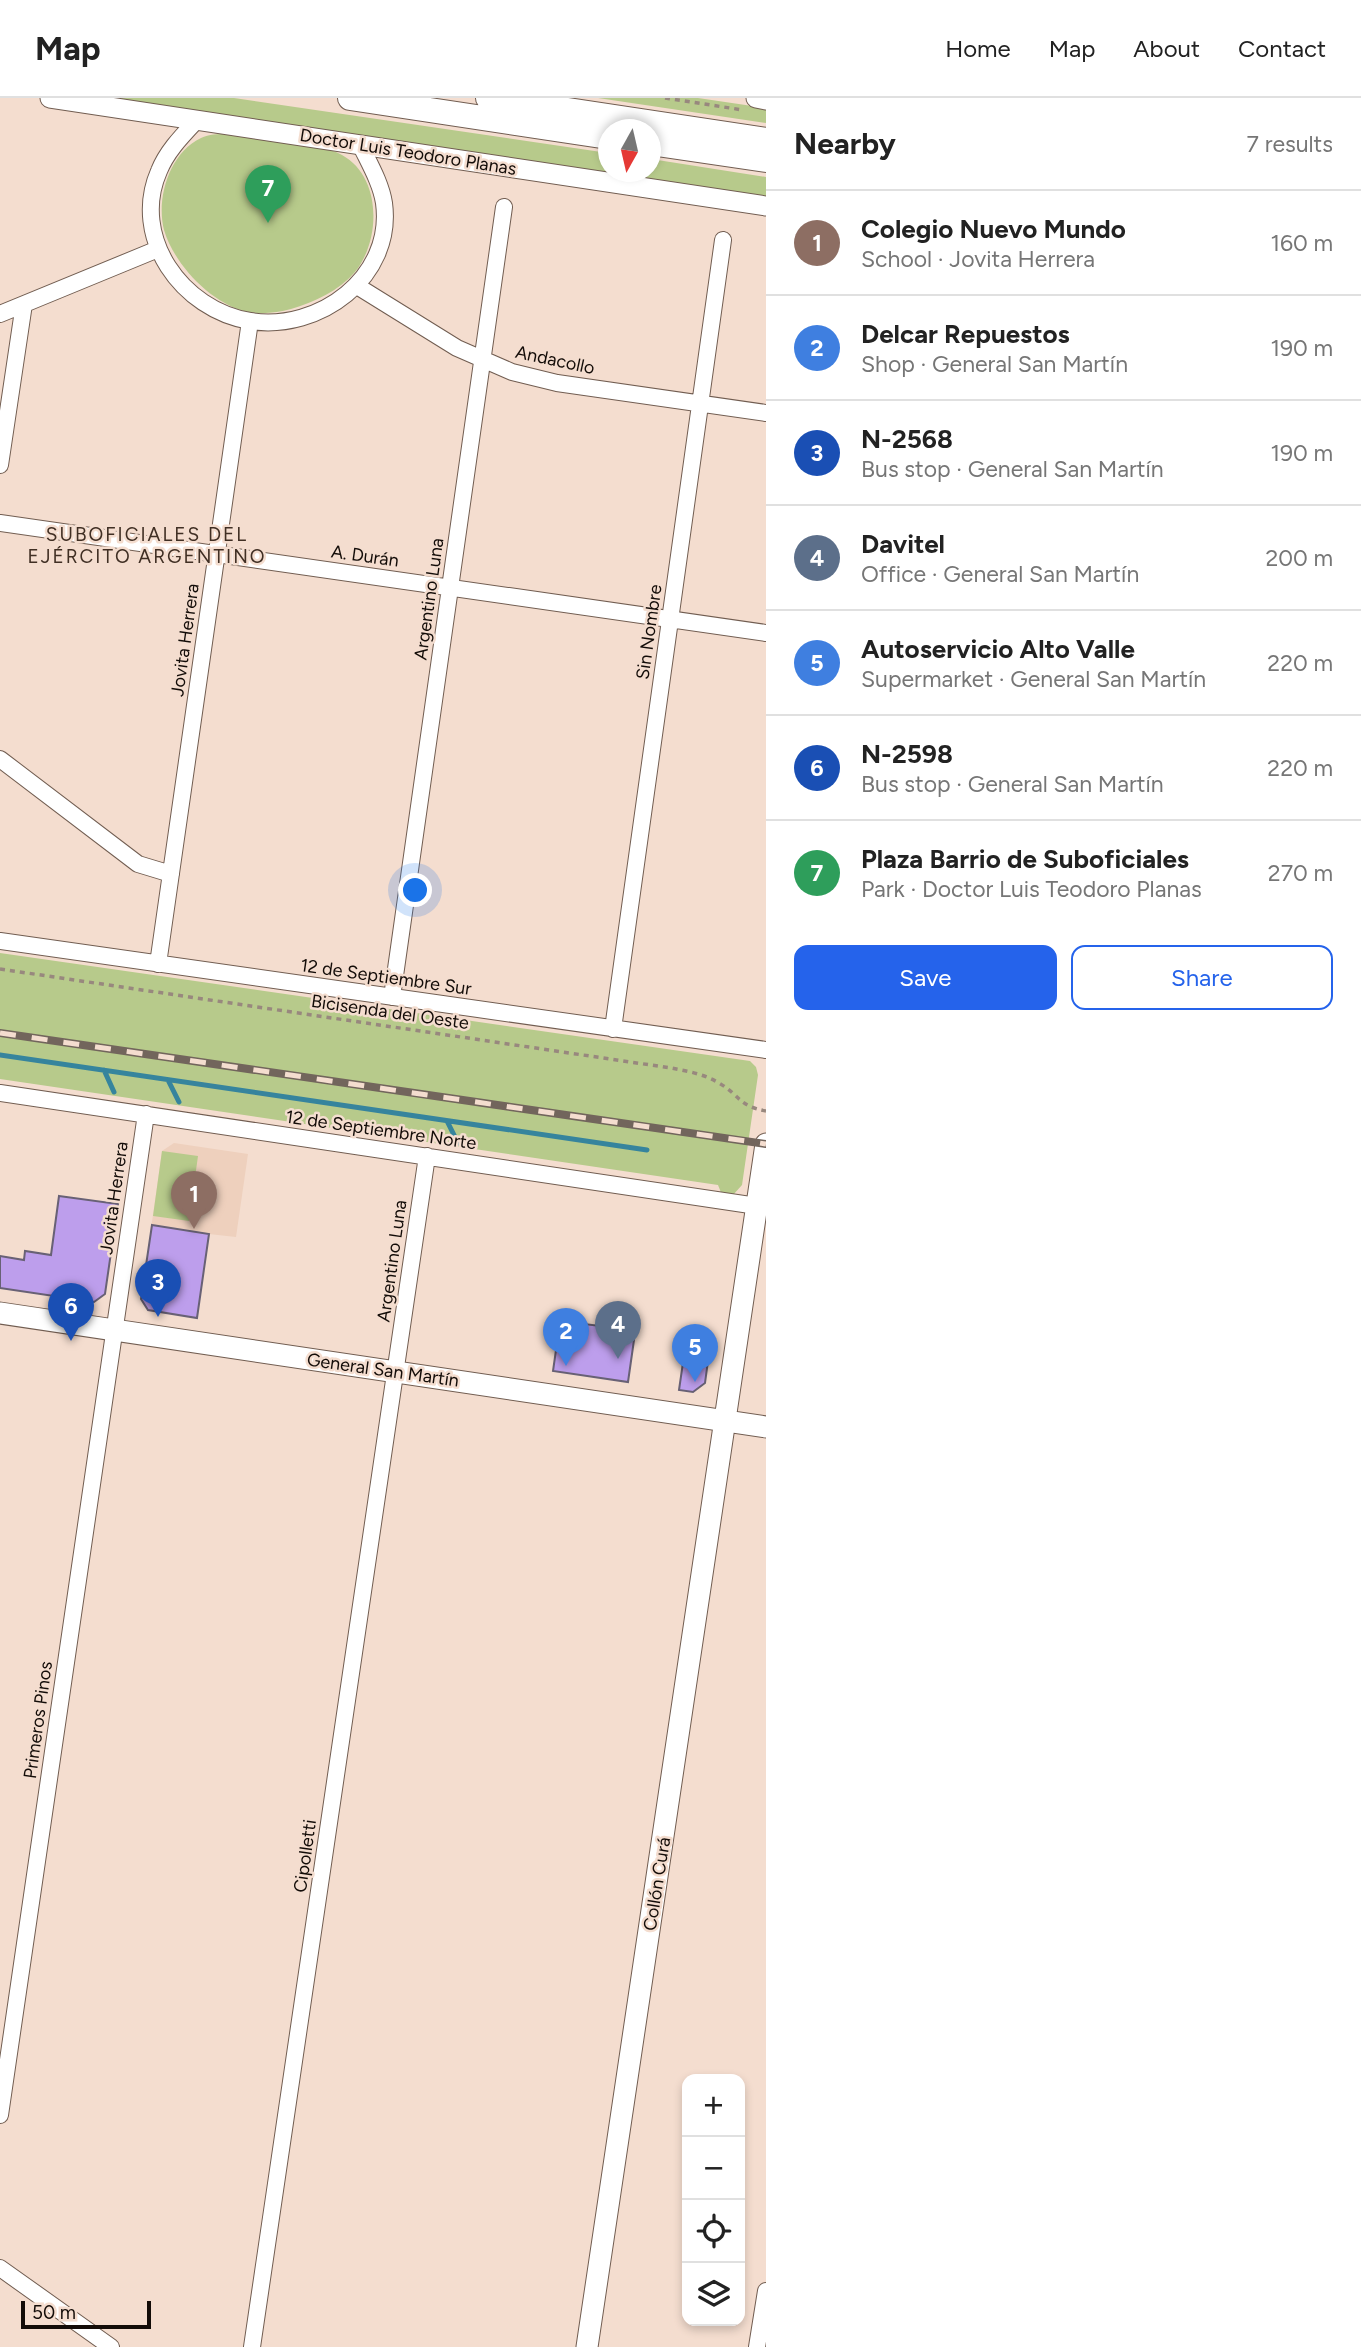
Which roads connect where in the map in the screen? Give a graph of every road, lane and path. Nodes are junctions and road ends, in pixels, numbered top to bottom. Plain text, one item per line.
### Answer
1 (50, 98) edge
2 (350, 98) edge
3 (488, 98) edge
4 (666, 98) edge
5 (758, 103) edge
6 (197, 120) junction
7 (598, 135) edge
8 (766, 140) edge
9 (360, 144) junction
10 (661, 145) edge
11 (766, 160) edge
12 (766, 206) edge
13 (504, 207) dead end
14 (723, 240) dead end
15 (158, 249) junction
16 (357, 286) junction
17 (24, 304) junction
18 (0, 314) edge
19 (250, 321) junction
20 (482, 361) junction
21 (701, 404) junction
22 (766, 413) edge
23 (0, 465) edge
24 (0, 523) edge
25 (217, 554) junction
26 (450, 588) junction
27 (670, 620) junction
28 (766, 634) edge
29 (0, 759) edge
30 (171, 874) junction
31 (0, 941) edge
32 (158, 964) junction
33 (0, 969) edge
34 (392, 997) junction
35 (613, 1029) junction
36 (766, 1050) edge
37 (0, 1093) edge
38 (766, 1111) edge
39 (146, 1114) junction
40 (766, 1144) edge
41 (427, 1156) junction
42 (757, 1206) junction
43 (0, 1313) edge
44 (114, 1330) junction
45 (396, 1372) junction
46 (726, 1421) junction
47 (766, 1427) edge
48 (2, 2088) edge
49 (0, 2115) edge
50 (0, 2268) edge
51 (766, 2291) edge
52 (111, 2347) edge
53 (252, 2347) edge
54 (587, 2347) edge
55 (757, 2347) edge

1 - 6 street, Doctor Luis Teodoro Planas
2 - 7 highway
3 - 8 highway
4 - 5 path
6 - 9 street, Doctor Luis Teodoro Planas
6 - 15 street
9 - 12 street, Doctor Luis Teodoro Planas
9 - 16 street
10 - 11 highway
13 - 20 street, Argentino Luna
14 - 21 street, Sin Nombre
15 - 17 street
15 - 19 street
16 - 19 street
16 - 20 street, Andacollo
17 - 18 street
17 - 23 street
19 - 25 street, Jovita Herrera
20 - 21 street, Andacollo
20 - 26 street, Argentino Luna
21 - 22 street, Andacollo
21 - 27 street, Sin Nombre
24 - 25 street, A. Durán
25 - 26 street, A. Durán
25 - 30 street, Jovita Herrera
26 - 27 street, A. Durán
26 - 34 street, Argentino Luna
27 - 28 street, A. Durán
27 - 35 street, Sin Nombre
29 - 30 street
30 - 32 street, Jovita Herrera
31 - 32 street, 12 de Septiembre Sur
32 - 34 street, 12 de Septiembre Sur
33 - 38 path, Bicisenda del Oeste
34 - 35 street, 12 de Septiembre Sur
35 - 36 street, 12 de Septiembre Sur
37 - 39 street, 12 de Septiembre Norte
39 - 41 street, 12 de Septiembre Norte
39 - 44 street, Jovita Herrera
40 - 42 main road, Collón Curá
41 - 42 street, 12 de Septiembre Norte
41 - 45 street, Argentino Luna
42 - 46 main road, Collón Curá
43 - 44 main road, General San Martín
44 - 45 main road, General San Martín
44 - 48 street, Primeros Pinos
45 - 46 main road, General San Martín
45 - 53 street, Cipolletti
46 - 47 main road, General San Martín
46 - 54 main road, Collón Curá
48 - 49 street, Primeros Pinos
50 - 52 street
51 - 55 street

